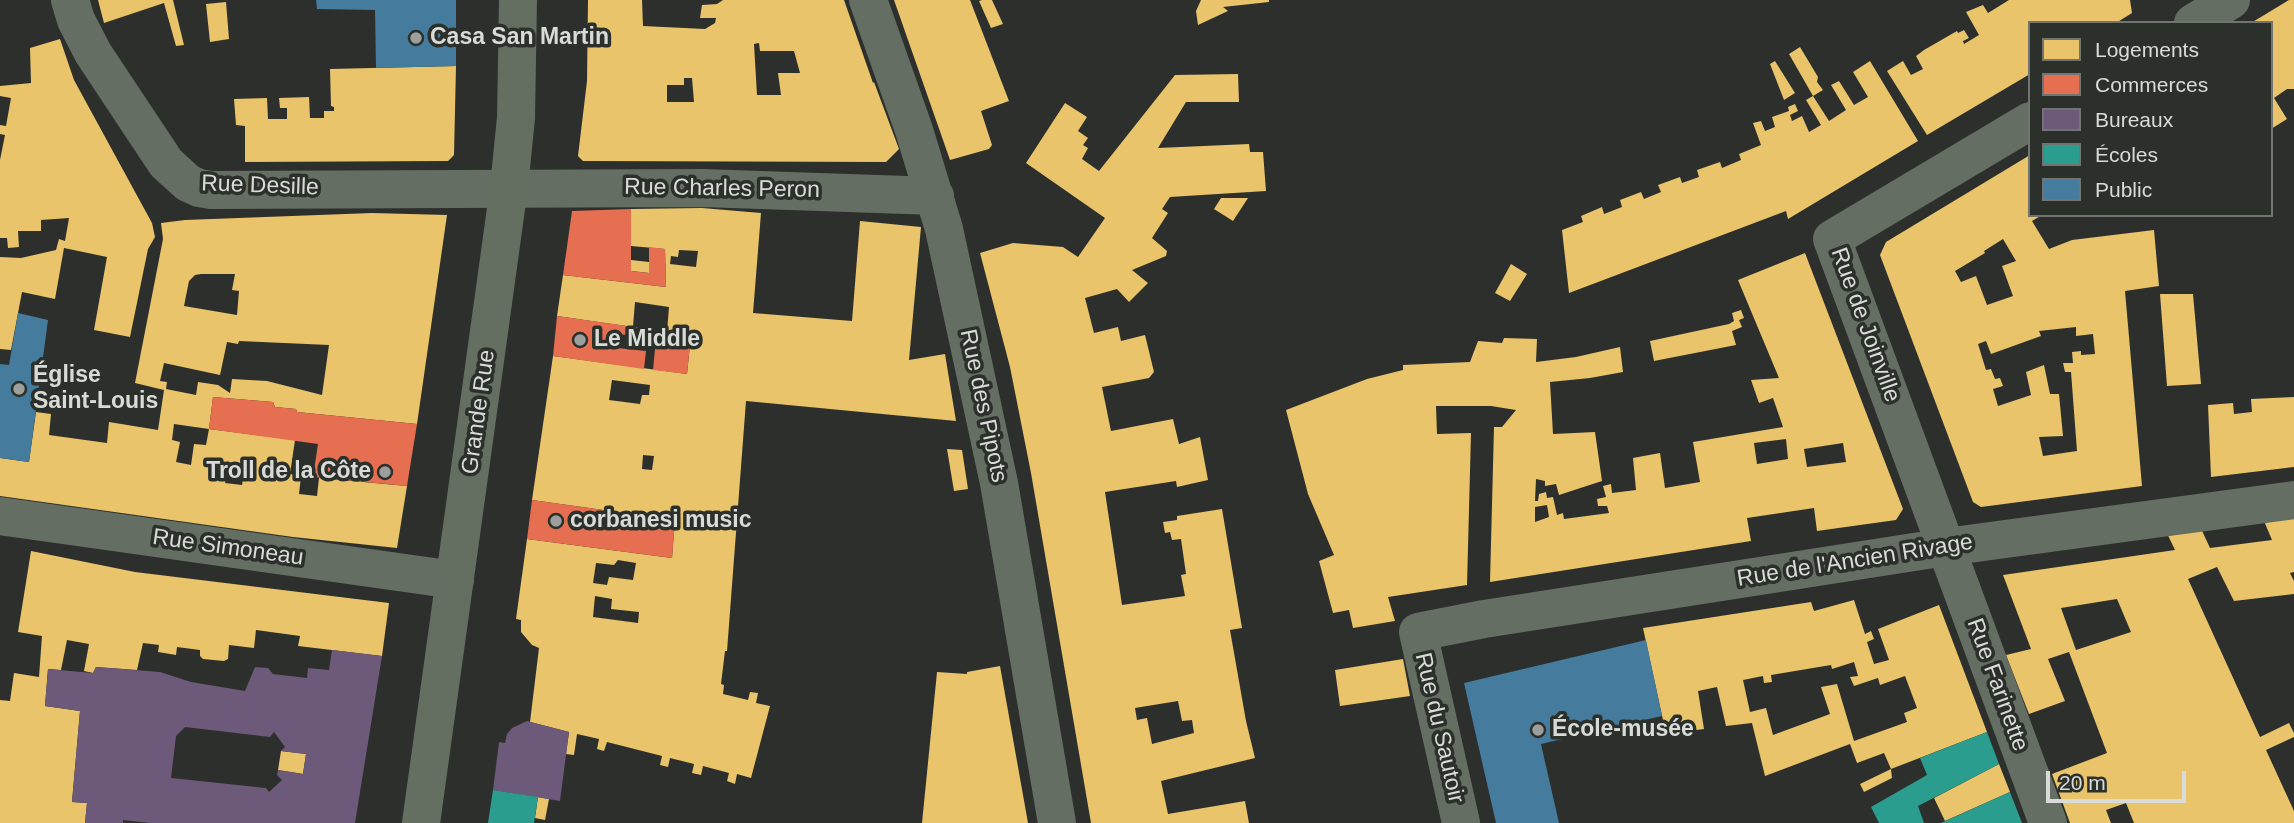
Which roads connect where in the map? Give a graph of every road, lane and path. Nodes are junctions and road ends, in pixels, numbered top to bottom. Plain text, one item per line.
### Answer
1 (70, 0) edge
2 (518, 0) edge
3 (868, 0) edge
4 (2231, 0) edge
5 (2196, 21) edge
6 (2028, 122) edge
7 (509, 187) junction
8 (935, 196) junction
9 (2294, 500) edge
10 (0, 516) edge
11 (1946, 547) junction
12 (455, 580) junction
13 (1418, 632) joint
14 (421, 823) edge
15 (1058, 823) edge
16 (1461, 823) edge
17 (2048, 823) edge

1 - 7 street, Rue Desille
2 - 7 main road, Grande Rue
3 - 8 street, Rue des Pipots
4 - 5 street
6 - 11 street, Rue de Joinville
7 - 8 street, Rue Charles Peron
7 - 12 main road, Grande Rue
8 - 15 street, Rue des Pipots
9 - 11 street, Rue de l'Ancien Rivage
10 - 12 street, Rue Simoneau
11 - 13 street, Rue de l'Ancien Rivage
11 - 17 street, Rue Farinette
12 - 14 main road, Grande Rue
13 - 16 street, Rue du Sautoir

